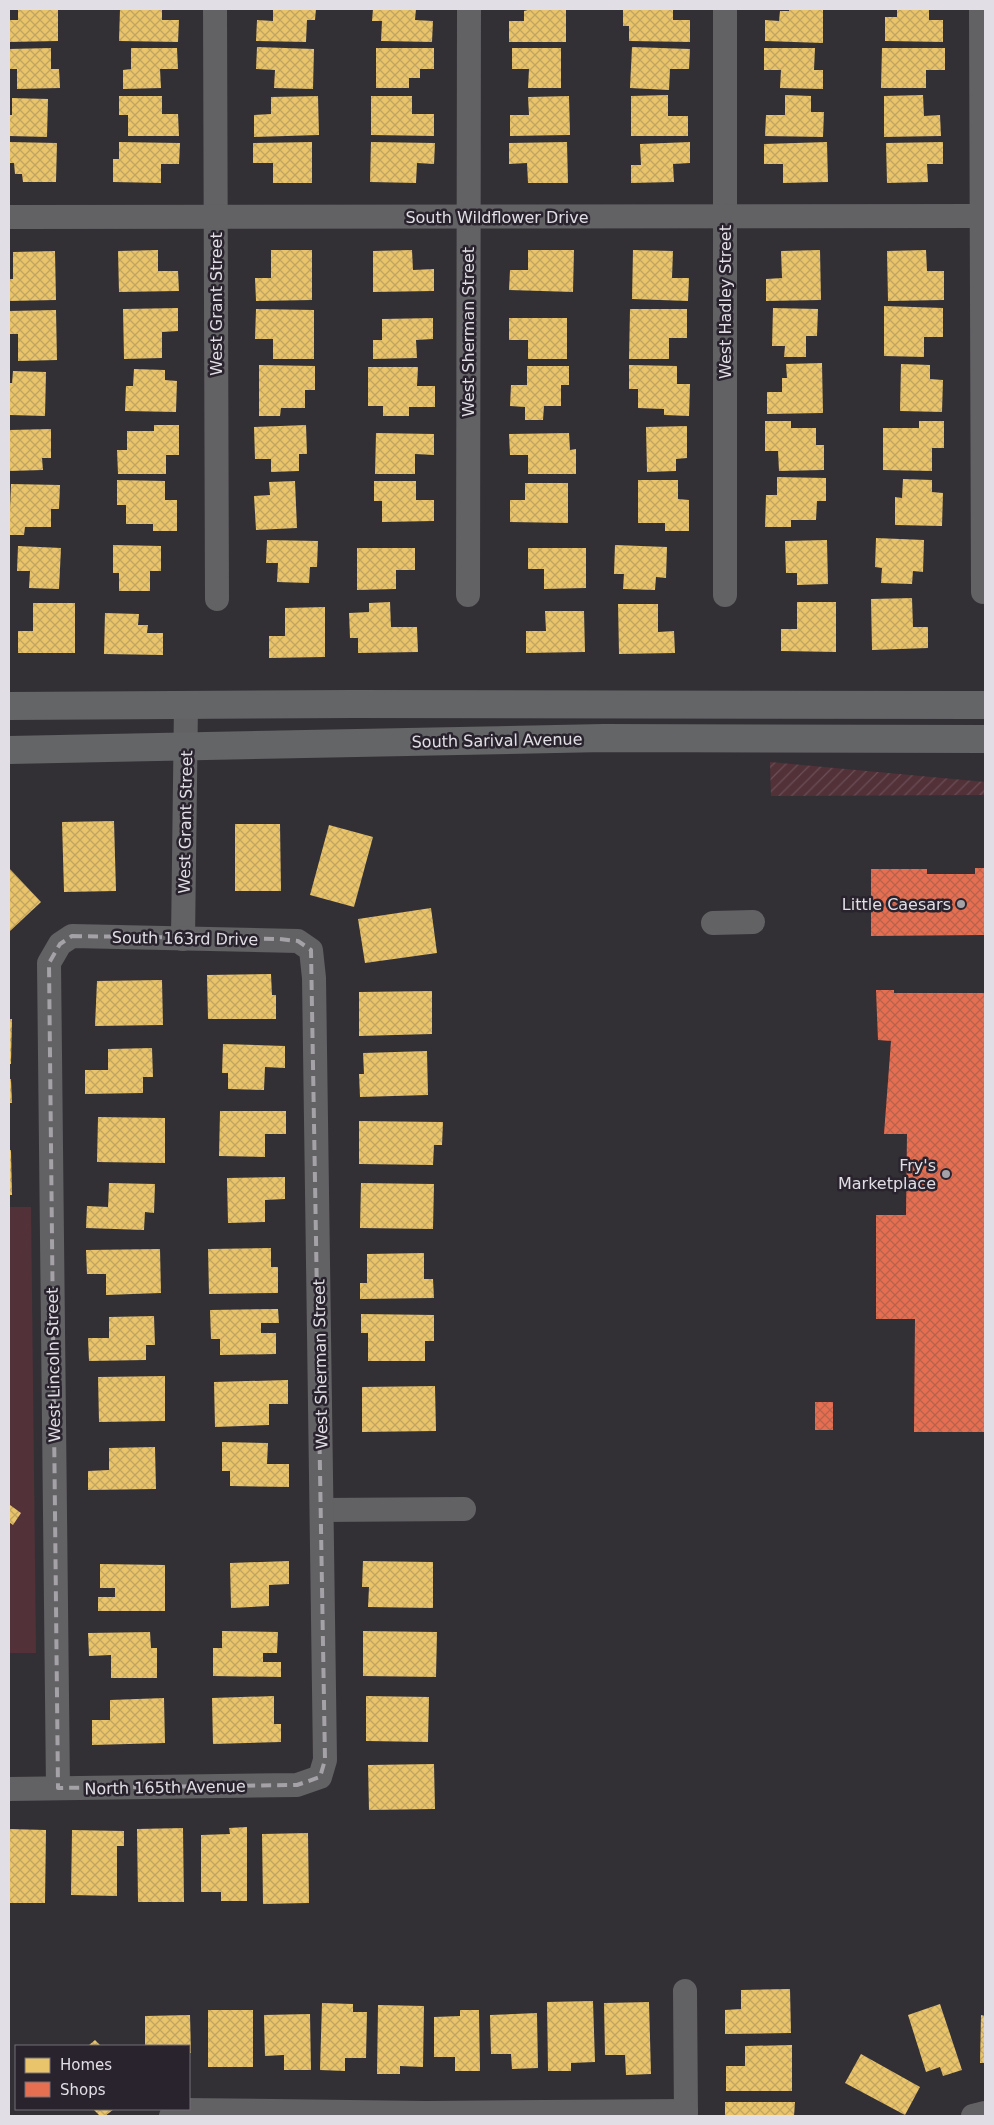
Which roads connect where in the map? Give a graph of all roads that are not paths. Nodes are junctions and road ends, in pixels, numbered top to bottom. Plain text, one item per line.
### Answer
1 (215, 9) edge
2 (468, 9) edge
3 (725, 9) edge
4 (981, 9) edge
5 (216, 216) junction
6 (984, 216) edge
7 (9, 217) edge
8 (468, 217) junction
9 (725, 217) junction
10 (983, 592) dead end
11 (468, 595) dead end
12 (725, 595) dead end
13 (217, 599) dead end
14 (186, 704) junction
15 (985, 705) edge
16 (9, 706) edge
17 (851, 706) junction
18 (850, 738) junction
19 (985, 739) edge
20 (186, 746) junction
21 (9, 750) edge
22 (753, 922) dead end
23 (713, 923) dead end
24 (183, 939) junction
25 (60, 944) joint
26 (310, 950) joint
27 (464, 1509) dead end
28 (322, 1510) junction
29 (320, 1777) joint
30 (58, 1788) junction
31 (9, 1789) edge
32 (685, 1991) dead end
33 (686, 2113) edge
34 (985, 2113) edge
35 (426, 2115) edge
36 (171, 2116) edge
37 (973, 2116) edge

1 - 5 street, West Grant Street
2 - 8 street, West Sherman Street
3 - 9 street, West Hadley Street
4 - 6 street
5 - 7 street, South Wildflower Drive
5 - 8 street, South Wildflower Drive
5 - 13 street, West Grant Street
6 - 9 street, South Wildflower Drive
6 - 10 street
8 - 9 street, South Wildflower Drive
8 - 11 street, West Sherman Street
9 - 12 street, West Hadley Street
14 - 16 main road, South Sarival Avenue
14 - 17 main road, South Sarival Avenue
14 - 20 street, West Grant Street
15 - 17 main road, South Sarival Avenue
17 - 18 main road
18 - 19 main road, South Sarival Avenue
18 - 20 main road, South Sarival Avenue
20 - 21 main road, South Sarival Avenue
20 - 24 street, West Grant Street
22 - 23 street
24 - 25 street, South 163rd Drive
24 - 26 street, South 163rd Drive
25 - 30 street, West Lincoln Street
26 - 28 street, West Sherman Street
27 - 28 street
28 - 29 street, West Sherman Street
29 - 30 street, North 165th Avenue
30 - 31 street, North 165th Avenue
32 - 33 street
33 - 35 street
34 - 37 street
35 - 36 street

